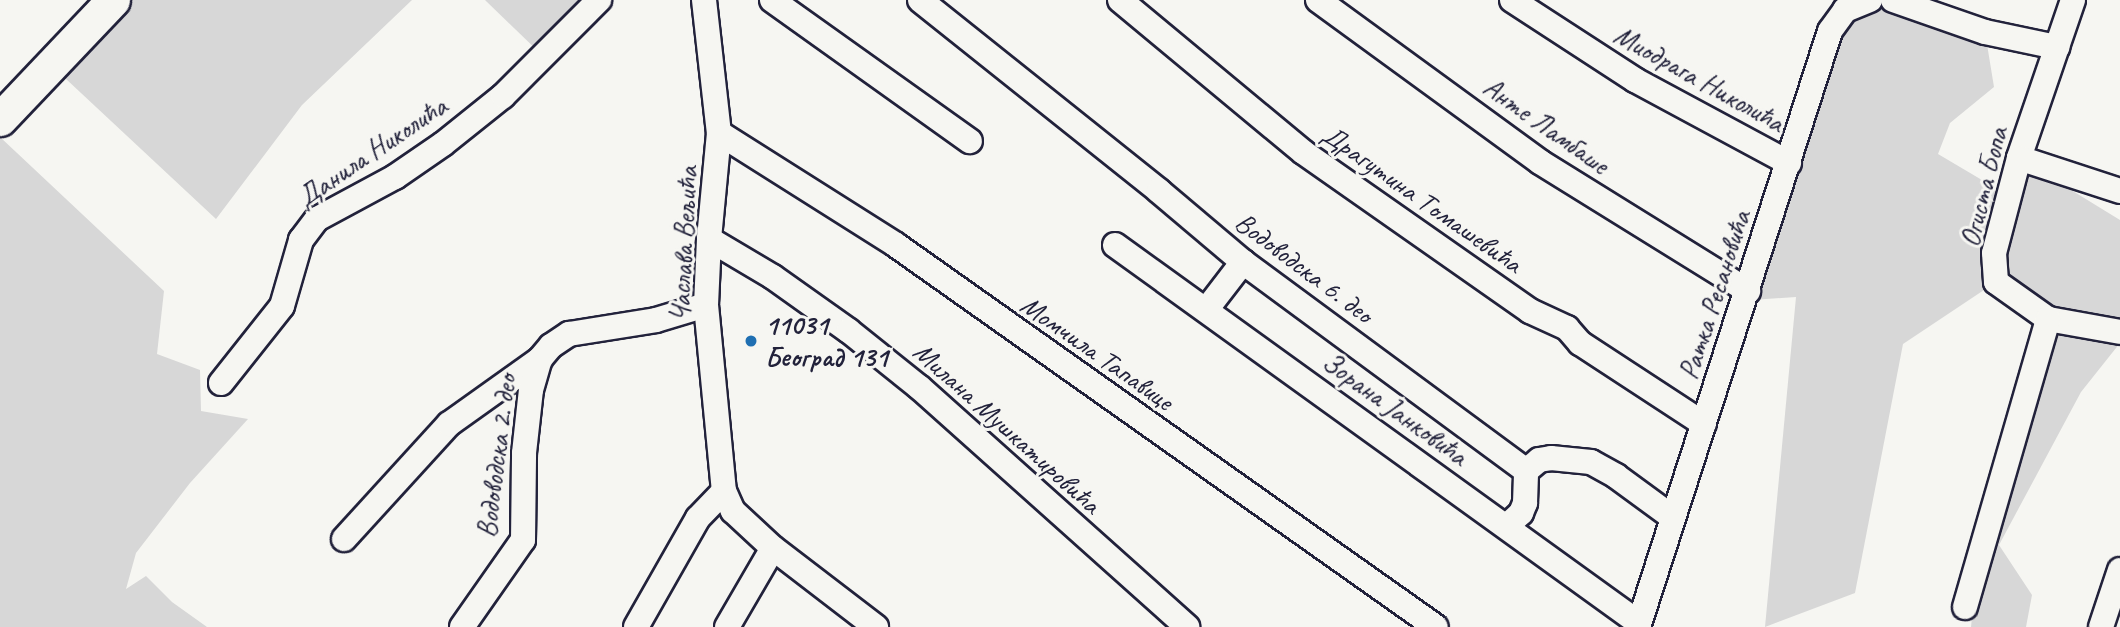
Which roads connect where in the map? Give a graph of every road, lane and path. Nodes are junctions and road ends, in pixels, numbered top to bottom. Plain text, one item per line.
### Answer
1 (113, 0) edge
2 (599, 0) edge
3 (704, 0) edge
4 (772, 0) edge
5 (920, 0) edge
6 (1318, 0) edge
7 (1512, 0) edge
8 (1870, 0) edge
9 (1893, 0) edge
10 (2073, 0) edge
11 (1131, 3) edge
12 (2057, 47) junction
13 (0, 119) edge
14 (719, 133) junction
15 (970, 141) dead end
16 (2019, 158) junction
17 (1789, 163) junction
18 (2120, 191) edge
19 (709, 239) junction
20 (1115, 245) dead end
21 (1243, 262) junction
22 (1748, 291) junction
23 (706, 305) junction
24 (1206, 310) junction
25 (2048, 319) junction
26 (2120, 332) edge
27 (540, 359) junction
28 (221, 383) dead end
29 (1704, 424) junction
30 (1526, 471) junction
31 (724, 491) junction
32 (1672, 517) junction
33 (1507, 526) junction
34 (344, 539) dead end
35 (773, 548) junction
36 (2120, 570) edge
37 (1965, 607) dead end
38 (1639, 625) edge
39 (463, 627) edge
40 (636, 627) edge
41 (727, 627) edge
42 (876, 627) edge
43 (1187, 627) edge
44 (1437, 627) edge
45 (2101, 627) edge

1 - 13 main road
2 - 28 street, Данила Николића
3 - 14 street, Часлава Вељића
4 - 15 street
5 - 21 street, Водоводска 6. део
6 - 22 street, Анте Ламбаше
7 - 17 street, Миодрага Николића
8 - 17 street, Ратка Ресановића
9 - 12 street
10 - 12 street
11 - 29 street, Драгутина Томашевића
12 - 16 street, Огиста Бопа
14 - 19 street, Часлава Вељића
14 - 44 street, Момчила Тапавице
16 - 18 street
16 - 25 street, Огиста Бопа
17 - 22 street, Ратка Ресановића
19 - 23 street, Часлава Вељића
19 - 43 street, Милана Мушкатировића
20 - 24 street, Зорана Јанковића
21 - 24 street
21 - 30 street, Водоводска 6. део
22 - 29 street, Ратка Ресановића
23 - 27 street, Водоводска 2. део
23 - 31 street, Часлава Вељића
24 - 33 street, Зорана Јанковића
25 - 26 street, Огиста Бопа
25 - 37 street
27 - 34 street, Водоводска 2. део
27 - 39 street, Водоводска 2. део
29 - 32 street, Ратка Ресановића
30 - 32 street
30 - 33 street
31 - 35 street, Часлава Вељића
31 - 40 street
32 - 38 street, Ратка Ресановића
33 - 38 street, Зорана Јанковића
35 - 41 street
35 - 42 street, Часлава Вељића
36 - 45 street

